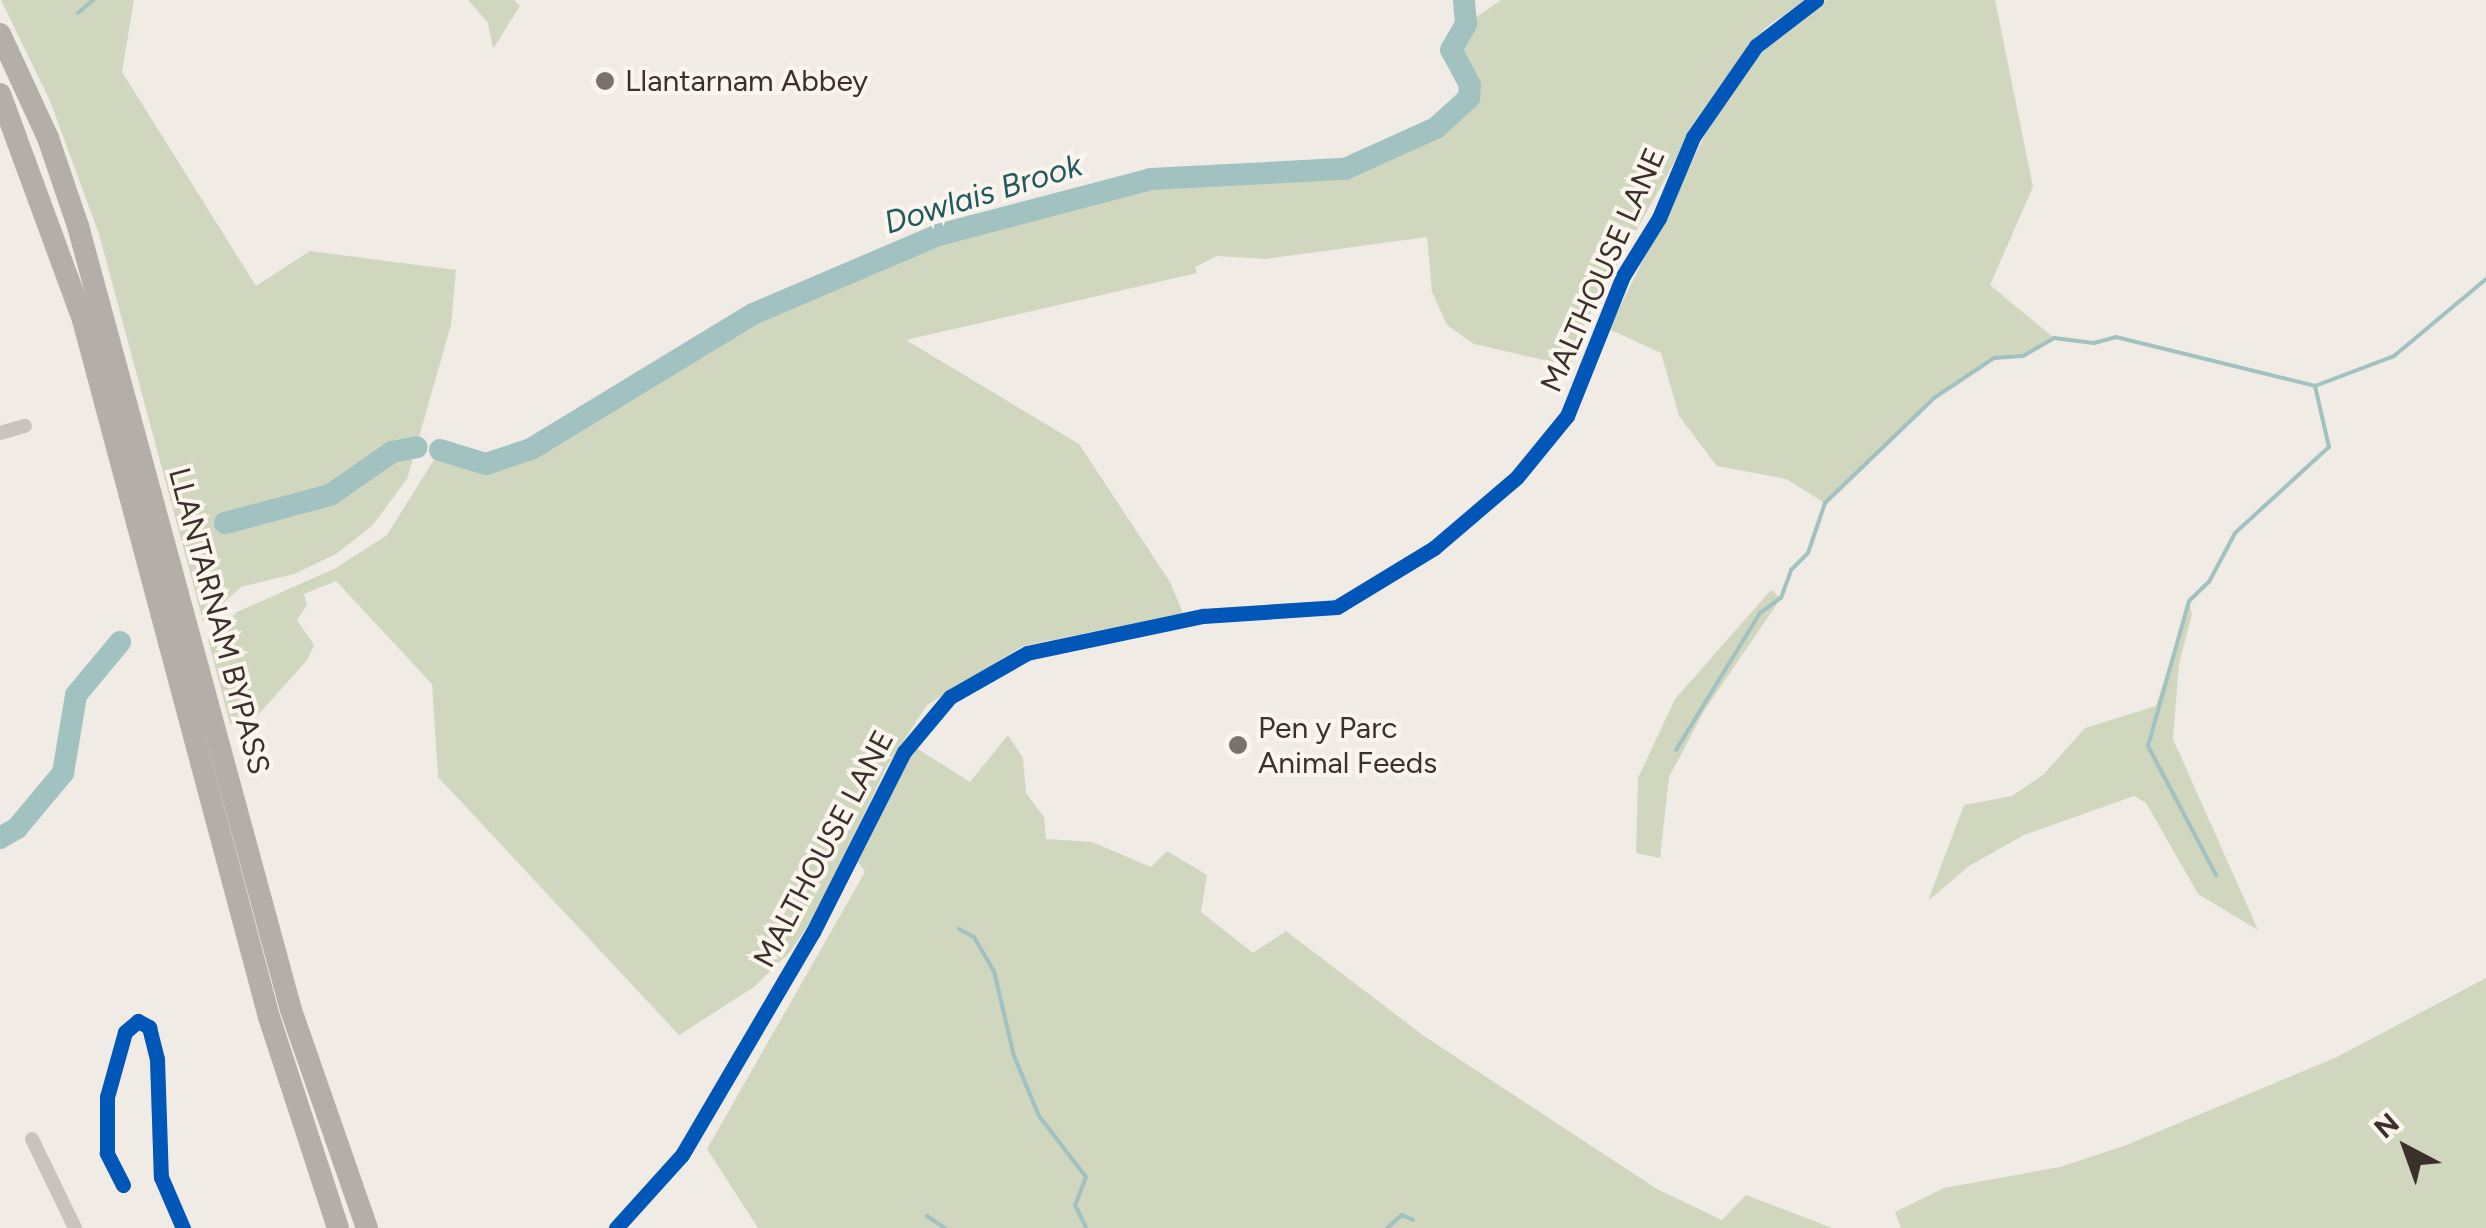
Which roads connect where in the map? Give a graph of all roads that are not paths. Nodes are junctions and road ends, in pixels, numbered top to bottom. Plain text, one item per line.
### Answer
1 (1816, 0) edge
2 (0, 34) edge
3 (0, 94) edge
4 (25, 426) dead end
5 (0, 433) edge
6 (32, 1139) dead end
7 (123, 1185) dead end
8 (75, 1228) edge
9 (183, 1228) edge
10 (338, 1228) edge
11 (367, 1228) edge
12 (616, 1228) edge

1 - 12 street, MALTHOUSE LANE
2 - 11 highway, LLANTARNAM BYPASS
3 - 10 highway, LLANTARNAM BYPASS
4 - 5 street
6 - 8 street
7 - 9 street

